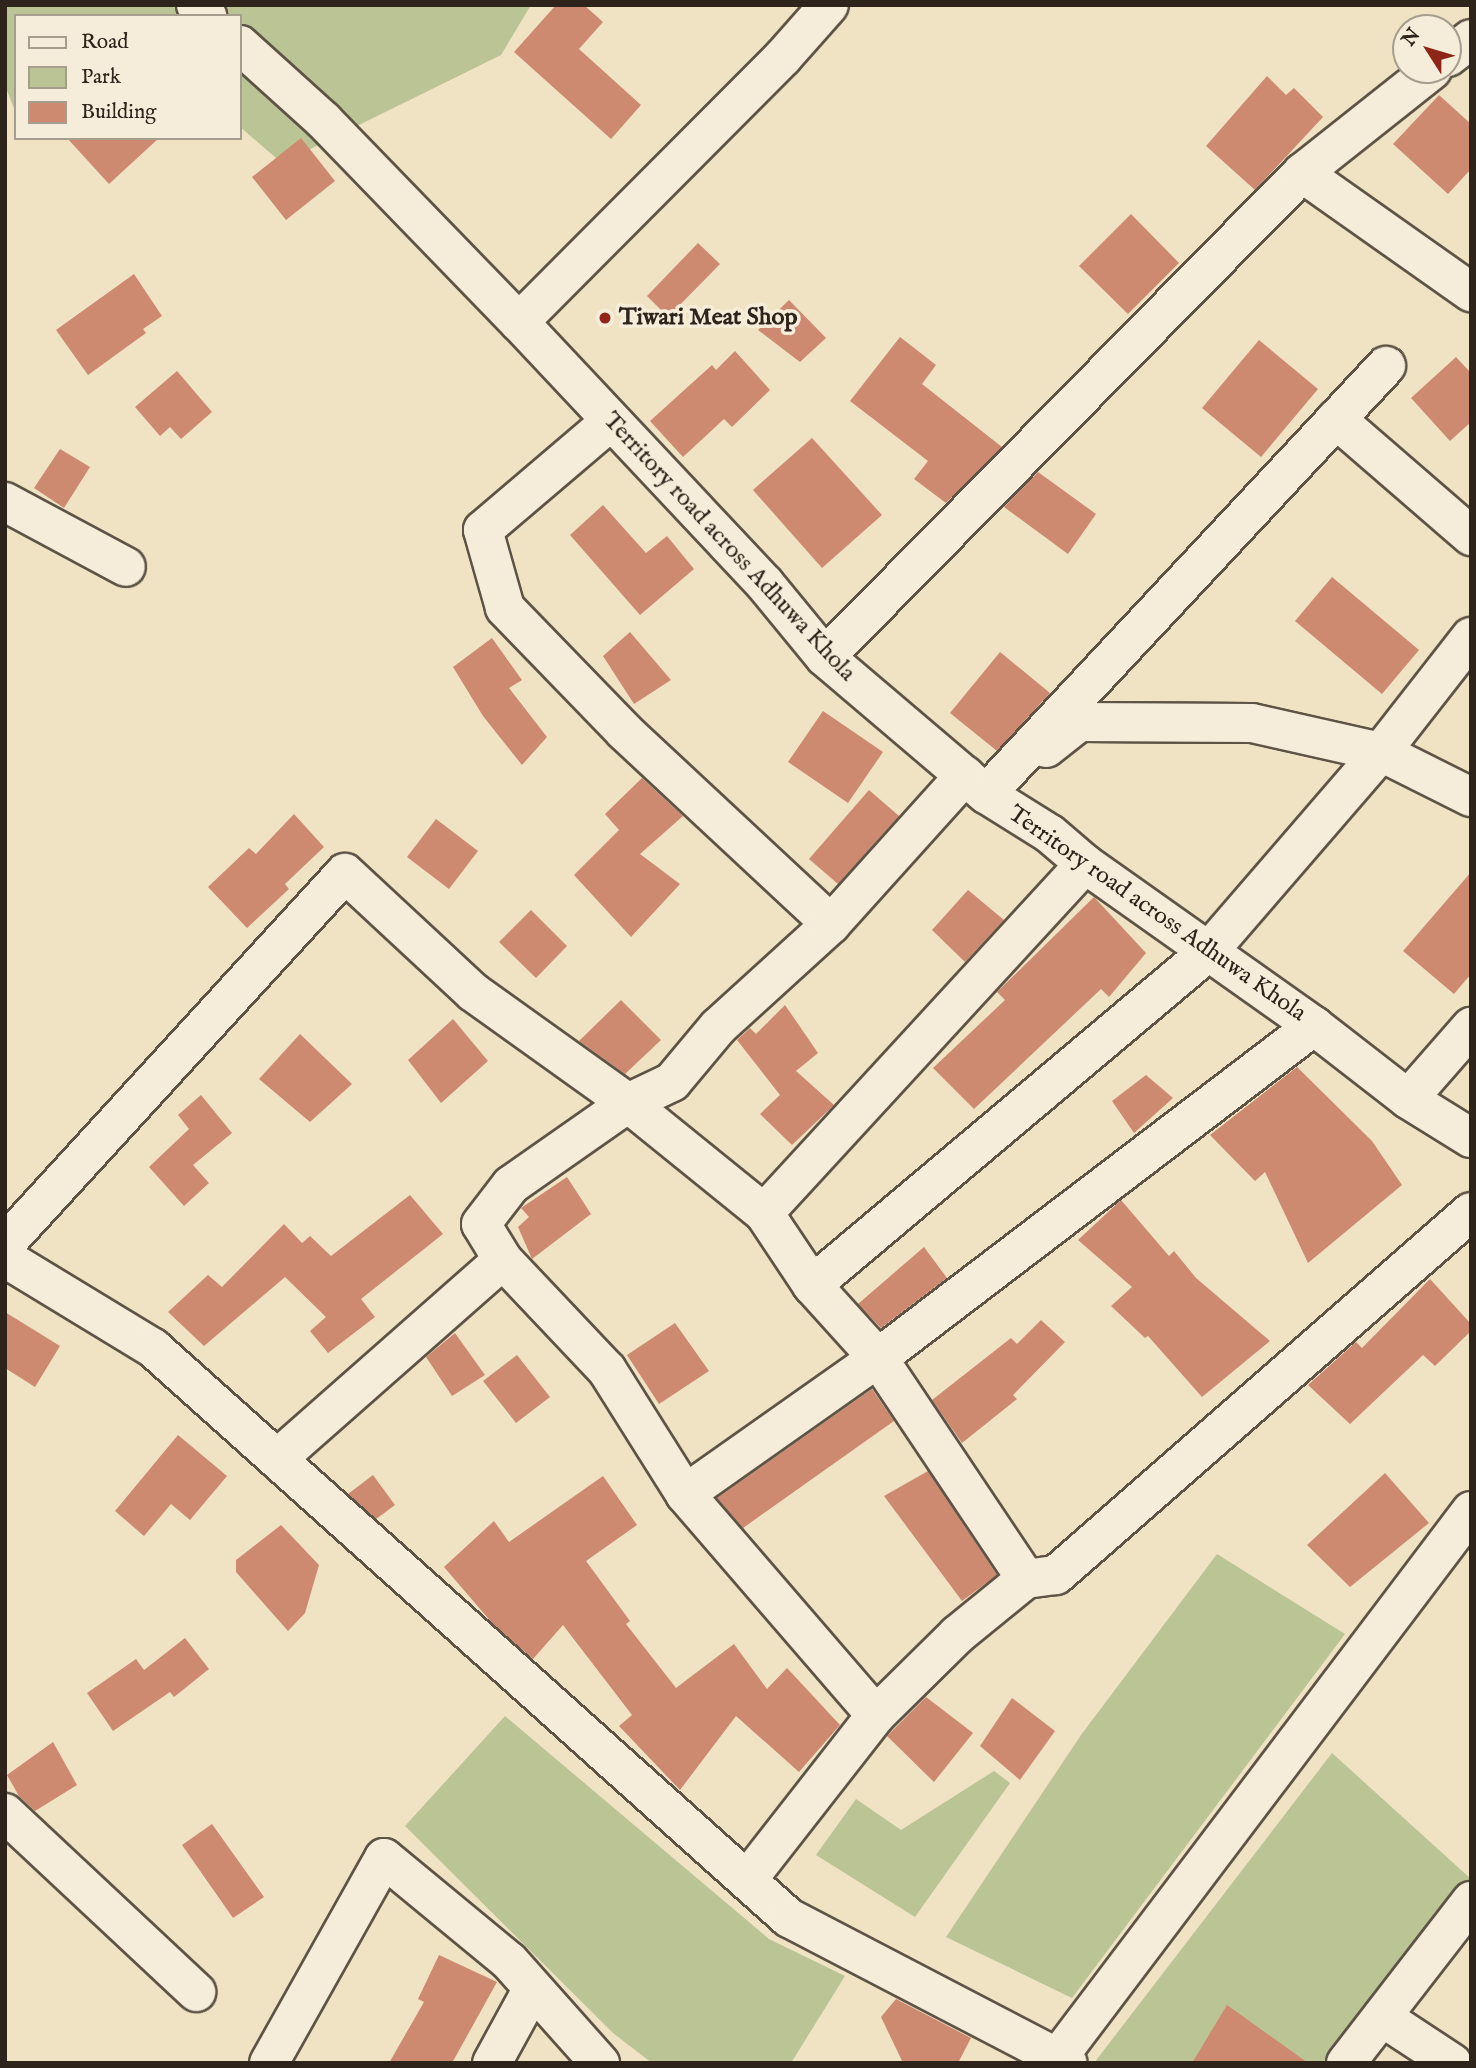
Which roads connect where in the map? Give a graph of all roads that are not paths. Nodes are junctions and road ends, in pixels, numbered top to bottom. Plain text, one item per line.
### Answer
1 (829, 5) edge
2 (242, 47) edge
3 (1414, 84) edge
4 (1302, 173) junction
5 (1471, 292) edge
6 (519, 322) junction
7 (1386, 366) dead end
8 (1336, 419) junction
9 (611, 421) junction
10 (5, 502) edge
11 (1471, 536) edge
12 (126, 567) dead end
13 (1471, 637) edge
14 (825, 657) junction
15 (1381, 752) junction
16 (976, 784) junction
17 (1471, 797) edge
18 (1085, 864) junction
19 (831, 924) junction
20 (1209, 951) junction
21 (1314, 1026) junction
22 (1471, 1027) edge
23 (1408, 1099) junction
24 (628, 1102) junction
25 (1471, 1139) edge
26 (1471, 1212) edge
27 (764, 1213) junction
28 (5, 1244) edge
29 (5, 1258) edge
30 (503, 1260) junction
31 (812, 1285) junction
32 (878, 1358) junction
33 (277, 1459) junction
34 (685, 1494) junction
35 (1471, 1511) edge
36 (1026, 1579) junction
37 (876, 1715) junction
38 (5, 1813) edge
39 (747, 1880) junction
40 (1471, 1900) edge
41 (533, 1988) junction
42 (196, 1992) dead end
43 (1382, 2017) junction
44 (1062, 2061) edge
45 (269, 2063) edge
46 (492, 2063) edge
47 (600, 2063) edge
48 (1346, 2063) edge
49 (1452, 2063) edge

1 - 6 street
2 - 6 street, Territory road across Adhuwa Khola
3 - 4 street
4 - 5 street
4 - 14 street
6 - 9 street, Territory road across Adhuwa Khola
7 - 8 street
8 - 11 street
8 - 16 street
9 - 14 street, Territory road across Adhuwa Khola
9 - 19 street
10 - 12 street
13 - 15 street
14 - 16 street, Territory road across Adhuwa Khola
15 - 16 street
15 - 17 street
15 - 20 street
16 - 18 street, Territory road across Adhuwa Khola
16 - 19 street
18 - 20 street, Territory road across Adhuwa Khola
18 - 27 street
19 - 24 street
20 - 21 street, Territory road across Adhuwa Khola
20 - 31 street
21 - 23 street, Territory road across Adhuwa Khola
21 - 32 street
22 - 23 street
23 - 25 street, Territory road across Adhuwa Khola
24 - 27 street
24 - 28 street
24 - 30 street
26 - 36 street
27 - 31 street
29 - 33 street
30 - 33 street
30 - 34 street
31 - 32 street
32 - 34 street
32 - 36 street
33 - 39 street
34 - 37 street
35 - 44 street
36 - 37 street
37 - 39 street
38 - 42 street
39 - 44 street
40 - 43 street
41 - 45 street
41 - 46 street
41 - 47 street
43 - 48 street
43 - 49 street

